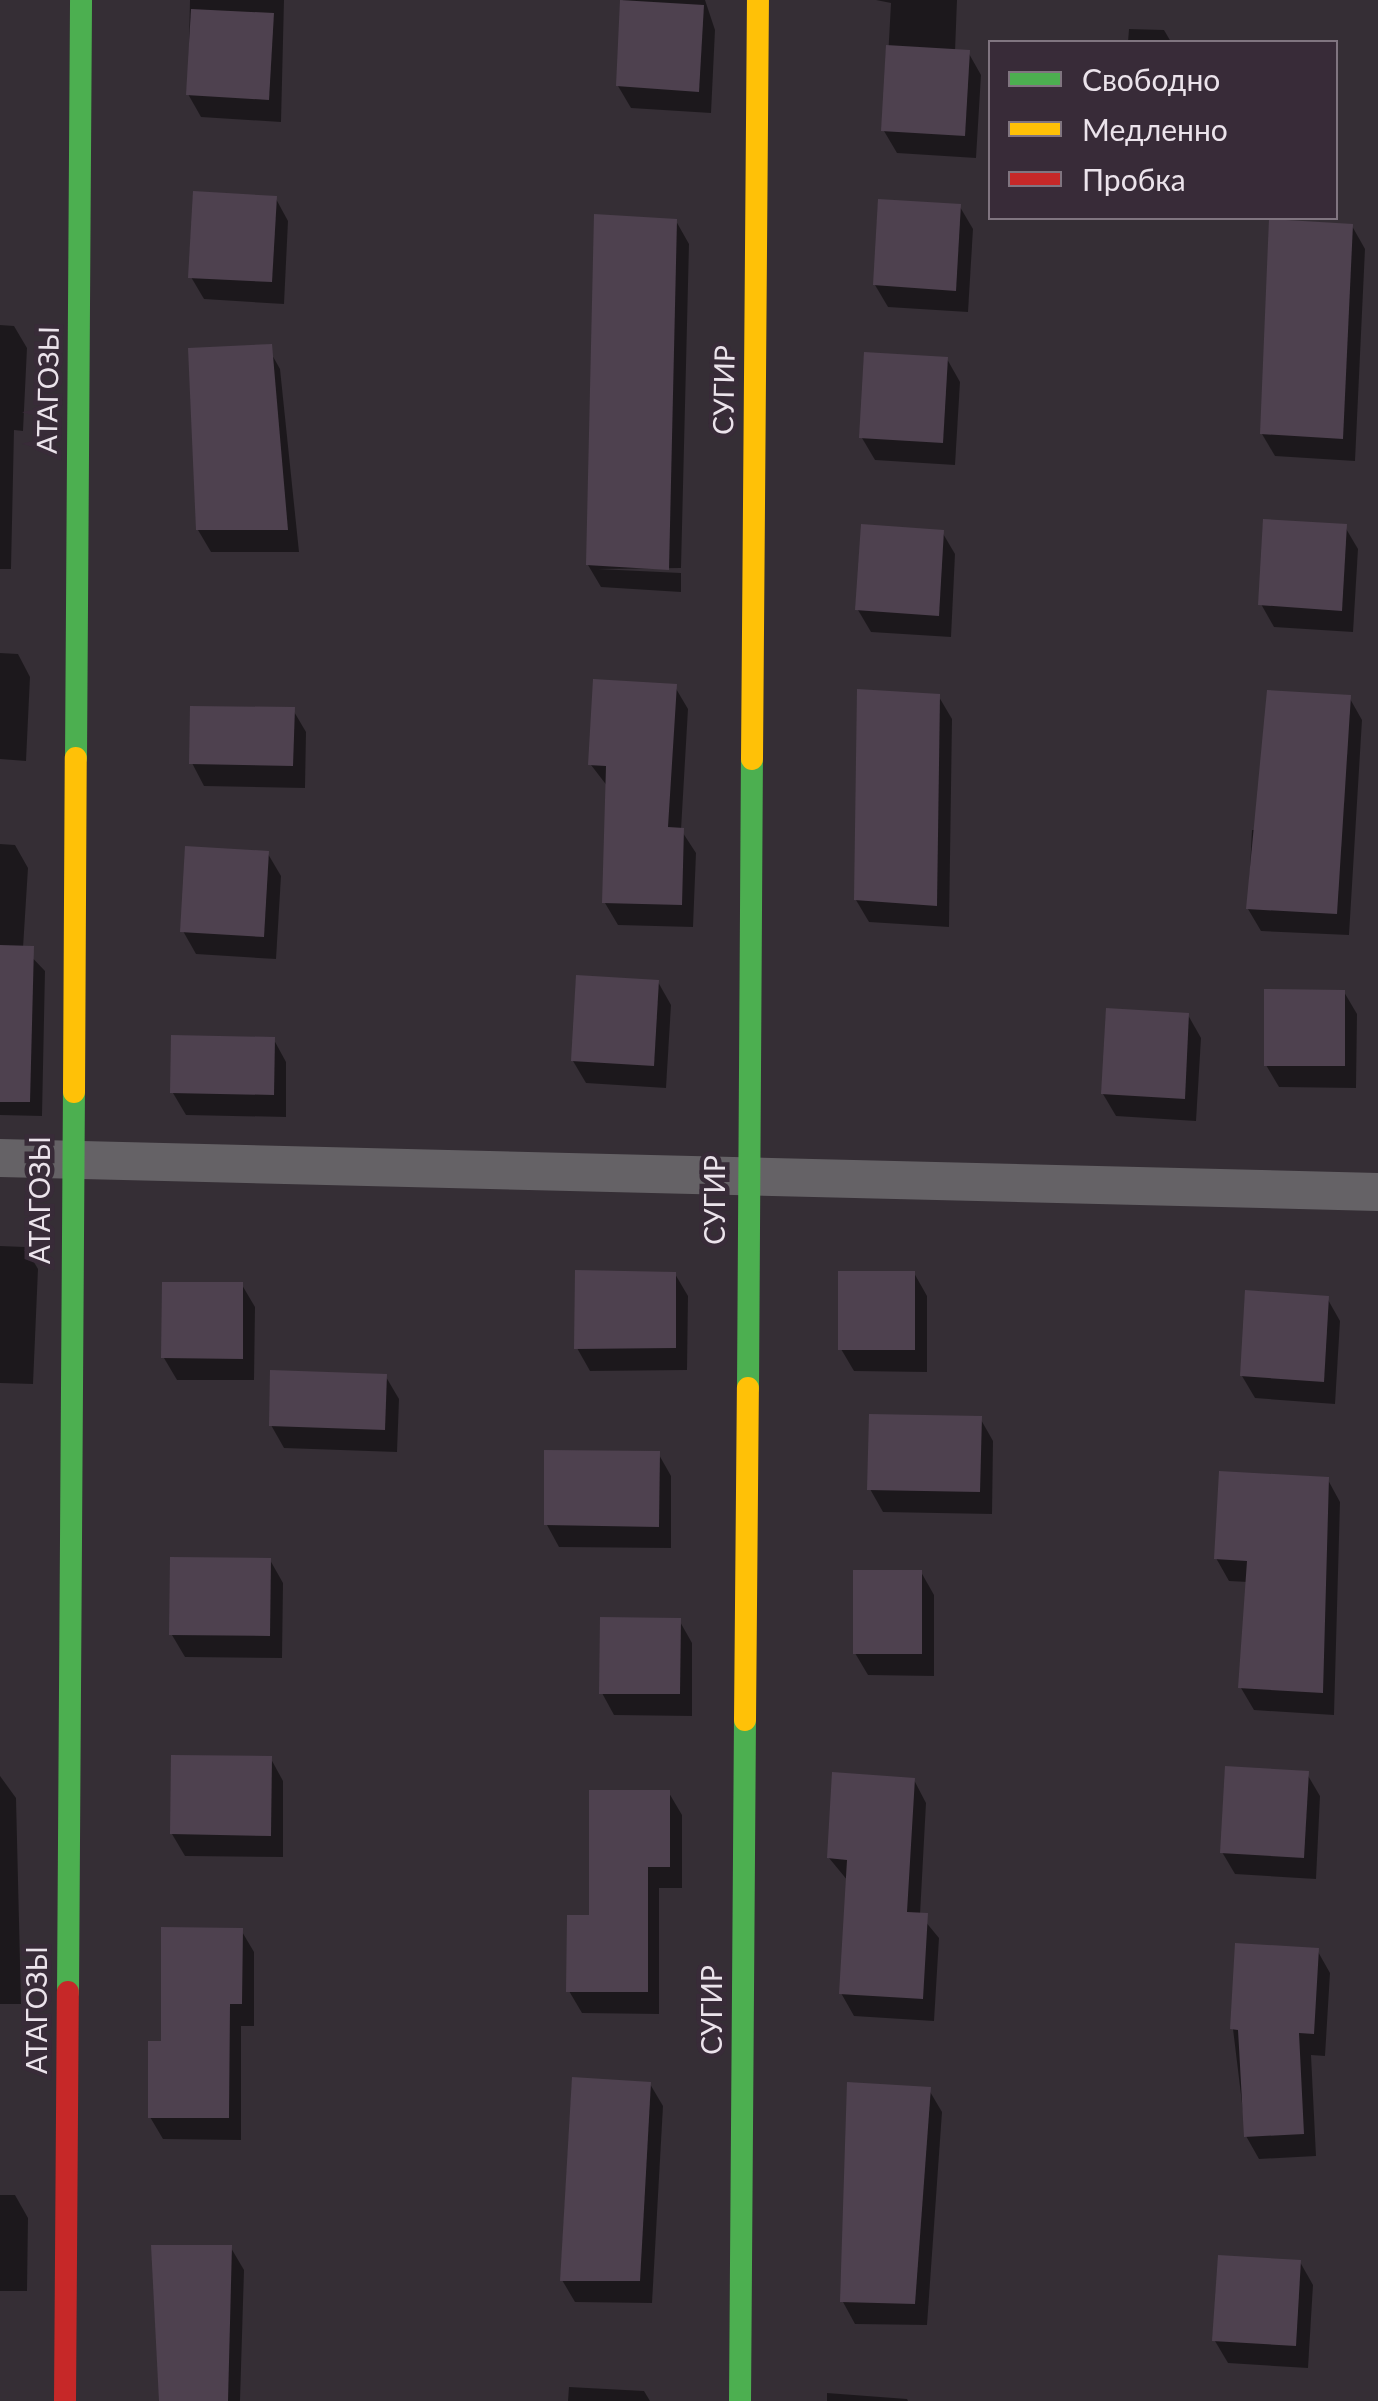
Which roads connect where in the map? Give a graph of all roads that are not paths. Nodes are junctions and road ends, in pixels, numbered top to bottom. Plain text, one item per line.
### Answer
1 (81, 0) edge
2 (758, 0) edge
3 (0, 1158) edge
4 (69, 1160) junction
5 (744, 1176) junction
6 (1378, 1192) edge
7 (65, 2401) edge
8 (740, 2401) edge

1 - 4 street, АТАГОЗЫ
2 - 5 street, СУГИР
3 - 4 street
4 - 5 street
4 - 7 street, АТАГОЗЫ
5 - 6 street
5 - 8 street, СУГИР

